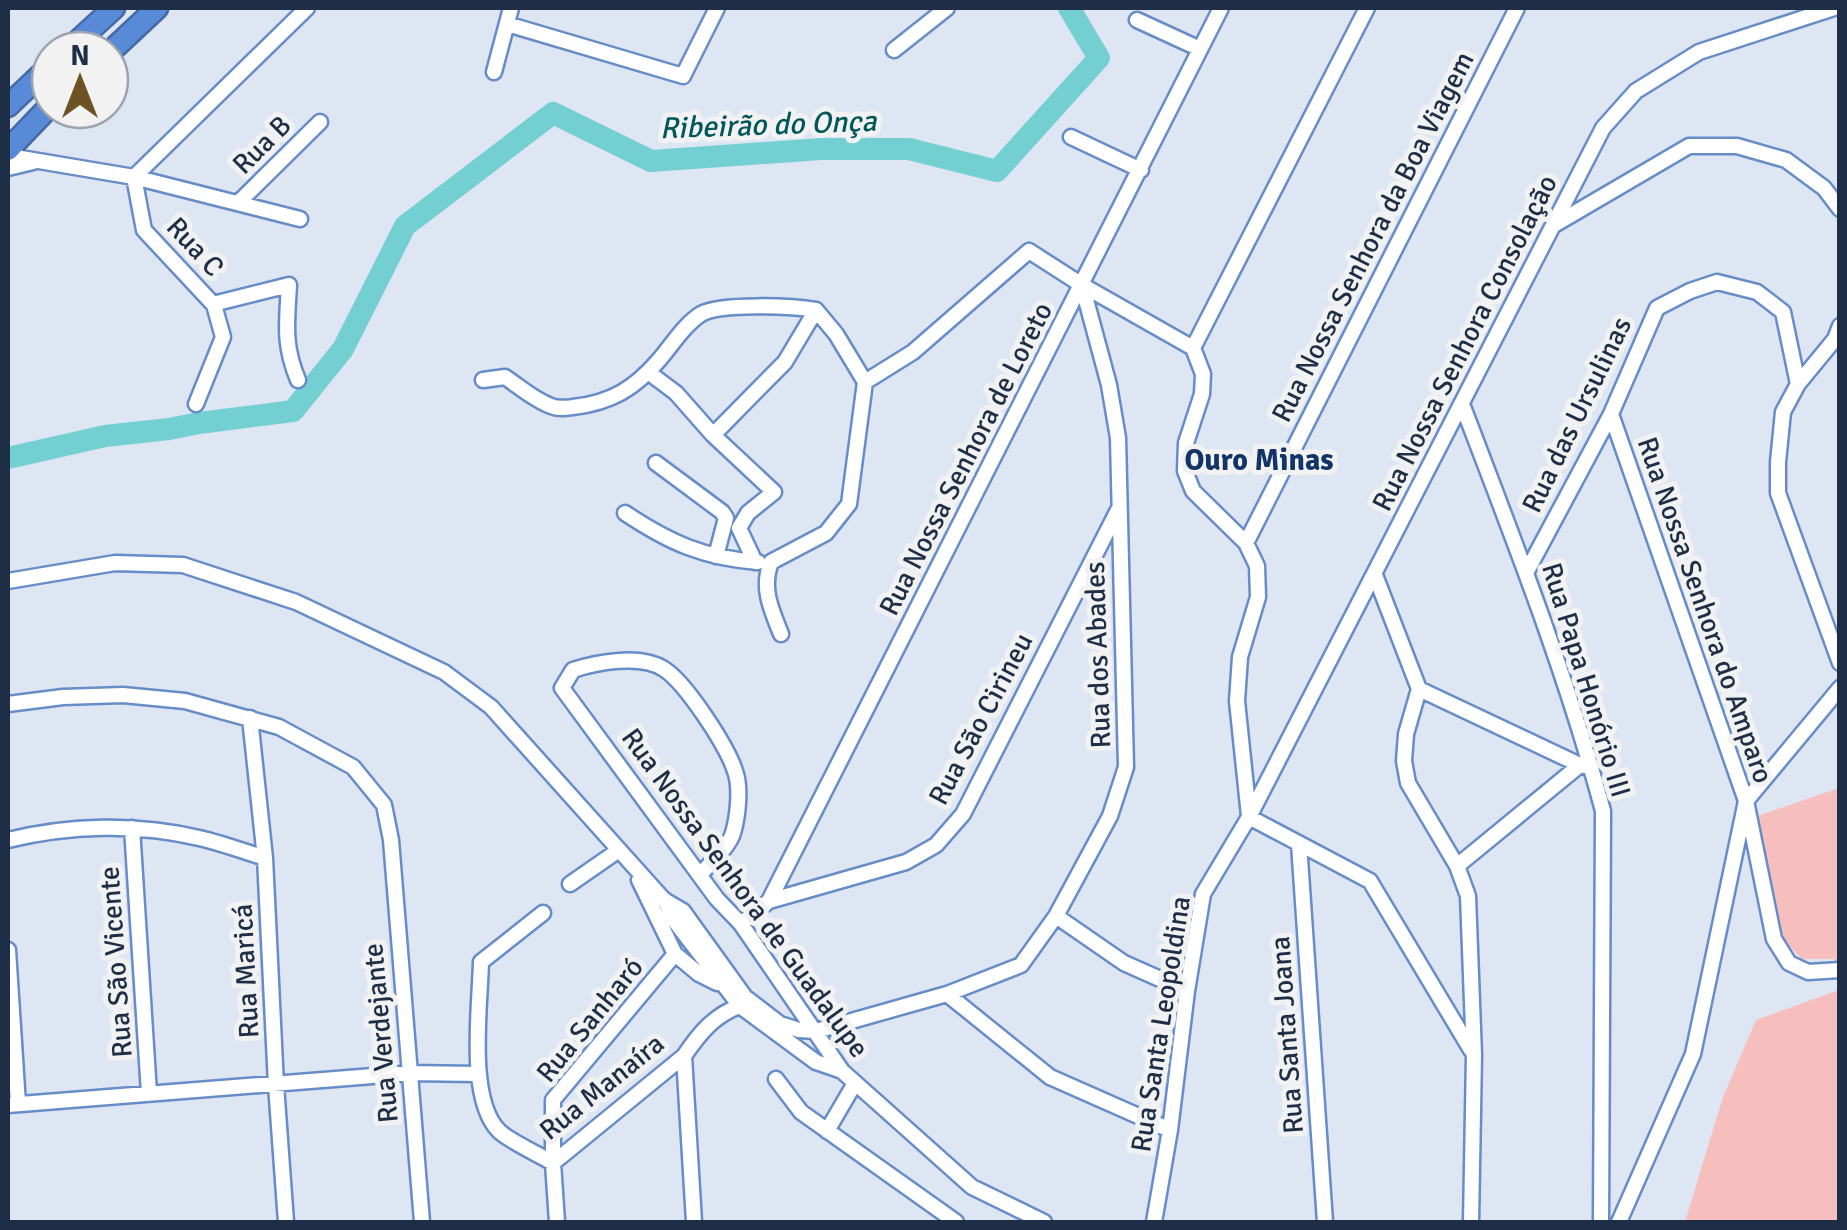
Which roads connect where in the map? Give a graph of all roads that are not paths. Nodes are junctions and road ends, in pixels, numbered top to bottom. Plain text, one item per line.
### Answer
1 (114, 8) edge
2 (157, 8) edge
3 (307, 8) edge
4 (511, 8) edge
5 (717, 8) edge
6 (947, 8) edge
7 (1221, 8) edge
8 (1367, 8) edge
9 (1517, 8) edge
10 (1834, 8) edge
11 (1136, 20) dead end
12 (507, 24) junction
13 (90, 30) edge
14 (130, 33) edge
15 (1200, 49) junction
16 (894, 50) dead end
17 (494, 72) dead end
18 (30, 85) edge
19 (8, 106) edge
20 (320, 122) dead end
21 (30, 127) edge
22 (1071, 137) dead end
23 (8, 150) edge
24 (38, 161) junction
25 (8, 168) edge
26 (1140, 170) junction
27 (134, 177) junction
28 (238, 203) junction
29 (1840, 209) edge
30 (300, 220) dead end
31 (1554, 226) junction
32 (1082, 286) junction
33 (213, 304) junction
34 (816, 310) junction
35 (1840, 326) edge
36 (1193, 348) junction
37 (648, 372) junction
38 (298, 380) dead end
39 (483, 380) dead end
40 (865, 382) junction
41 (1798, 384) junction
42 (196, 404) dead end
43 (1462, 404) junction
44 (1611, 414) junction
45 (713, 435) junction
46 (656, 463) dead end
47 (1119, 508) junction
48 (626, 513) dead end
49 (1246, 542) junction
50 (716, 556) junction
51 (763, 562) junction
52 (1526, 573) junction
53 (1375, 574) junction
54 (8, 580) edge
55 (781, 634) dead end
56 (1840, 663) edge
57 (1419, 688) junction
58 (1840, 688) edge
59 (8, 704) edge
60 (250, 718) junction
61 (1586, 766) junction
62 (1746, 801) junction
63 (1249, 817) junction
64 (132, 828) junction
65 (8, 840) edge
66 (1299, 844) junction
67 (624, 856) junction
68 (266, 858) junction
69 (1456, 866) junction
70 (700, 875) junction
71 (570, 884) dead end
72 (664, 900) junction
73 (769, 901) junction
74 (543, 913) dead end
75 (1056, 916) junction
76 (741, 924) junction
77 (8, 950) edge
78 (674, 954) junction
79 (1840, 970) edge
80 (724, 987) junction
81 (1187, 991) junction
82 (947, 994) junction
83 (740, 1006) junction
84 (816, 1031) junction
85 (1474, 1055) junction
86 (684, 1056) junction
87 (842, 1071) junction
88 (410, 1072) junction
89 (478, 1074) junction
90 (776, 1079) dead end
91 (855, 1082) junction
92 (276, 1084) junction
93 (149, 1093) junction
94 (13, 1105) edge
95 (1170, 1130) junction
96 (828, 1131) junction
97 (553, 1163) junction
98 (286, 1222) edge
99 (422, 1222) edge
100 (557, 1222) edge
101 (694, 1222) edge
102 (956, 1222) edge
103 (1044, 1222) edge
104 (1154, 1222) edge
105 (1325, 1222) edge
106 (1471, 1222) edge
107 (1601, 1222) edge
108 (1620, 1222) edge

1 - 13 highway
2 - 14 highway
3 - 27 street
4 - 12 street
5 - 12 street
6 - 16 street
7 - 15 street, Rua Nossa Senhora de Loreto
8 - 36 street
9 - 49 street, Rua Nossa Senhora da Boa Viagem
10 - 31 street, Rua Nossa Senhora Consolação
11 - 15 street
12 - 17 street
15 - 26 street, Rua Nossa Senhora de Loreto
18 - 19 highway
20 - 28 street, Rua B
21 - 23 highway
22 - 26 street
23 - 24 street
24 - 25 street
24 - 27 street
26 - 32 street, Rua Nossa Senhora de Loreto
27 - 28 street
27 - 33 street, Rua C
28 - 30 street
29 - 31 street
31 - 43 street, Rua Nossa Senhora Consolação
32 - 36 street
32 - 40 street
32 - 47 street, Rua dos Abades
32 - 73 street, Rua Nossa Senhora de Loreto
33 - 38 street
33 - 42 street, Rua C
34 - 37 street
34 - 40 street
34 - 45 street
35 - 41 street
36 - 49 street
37 - 39 street
37 - 45 street
40 - 51 street
41 - 44 street, Rua das Ursulinas
41 - 56 street
43 - 52 street, Rua Papa Honório III
43 - 53 street, Rua Nossa Senhora Consolação
44 - 52 street, Rua das Ursulinas
44 - 62 street, Rua Nossa Senhora do Amparo
45 - 51 street
46 - 50 street
47 - 73 street, Rua São Cirineu
47 - 75 street, Rua dos Abades
48 - 50 street
49 - 63 street
50 - 51 street
51 - 55 street
52 - 61 street, Rua Papa Honório III
53 - 57 street
53 - 63 street, Rua Nossa Senhora Consolação
54 - 67 street
57 - 61 street
57 - 69 street
58 - 62 street
59 - 60 street, Rua Verdejante
60 - 68 street, Rua Maricá
60 - 88 street, Rua Verdejante
61 - 69 street
61 - 107 street, Rua Papa Honório III
62 - 79 street
62 - 108 street, Rua Nossa Senhora do Amparo
63 - 66 street
63 - 81 street, Rua Santa Leopoldina
64 - 65 street
64 - 68 street
64 - 93 street, Rua São Vicente
66 - 85 street
66 - 105 street, Rua Santa Joana
67 - 71 street
67 - 72 street
67 - 78 street, Rua Sanharó
68 - 92 street, Rua Maricá
69 - 85 street
70 - 70 street, Rua Nossa Senhora de Guadalupe
70 - 76 street, Rua Nossa Senhora de Guadalupe
72 - 80 street
72 - 84 street
73 - 76 street, Rua Nossa Senhora de Loreto
74 - 89 street, Rua Manaíra
75 - 81 street
75 - 82 street, Rua dos Abades
76 - 84 street, Rua Nossa Senhora de Guadalupe
77 - 94 street
78 - 80 street
78 - 97 street, Rua Sanharó
80 - 83 street
81 - 95 street, Rua Santa Leopoldina
82 - 84 street, Rua dos Abades
82 - 95 street
83 - 86 street, Rua Manaíra
83 - 87 street
84 - 87 street, Rua Nossa Senhora de Guadalupe
85 - 106 street
86 - 97 street, Rua Manaíra
86 - 101 street
87 - 91 street, Rua Nossa Senhora de Guadalupe
88 - 89 street
88 - 92 street
88 - 99 street, Rua Verdejante
89 - 97 street, Rua Manaíra
90 - 96 street
91 - 96 street
91 - 103 street, Rua Nossa Senhora de Guadalupe
92 - 93 street
92 - 98 street, Rua Maricá
93 - 94 street
95 - 104 street, Rua Santa Leopoldina
96 - 102 street
97 - 100 street, Rua Sanharó

